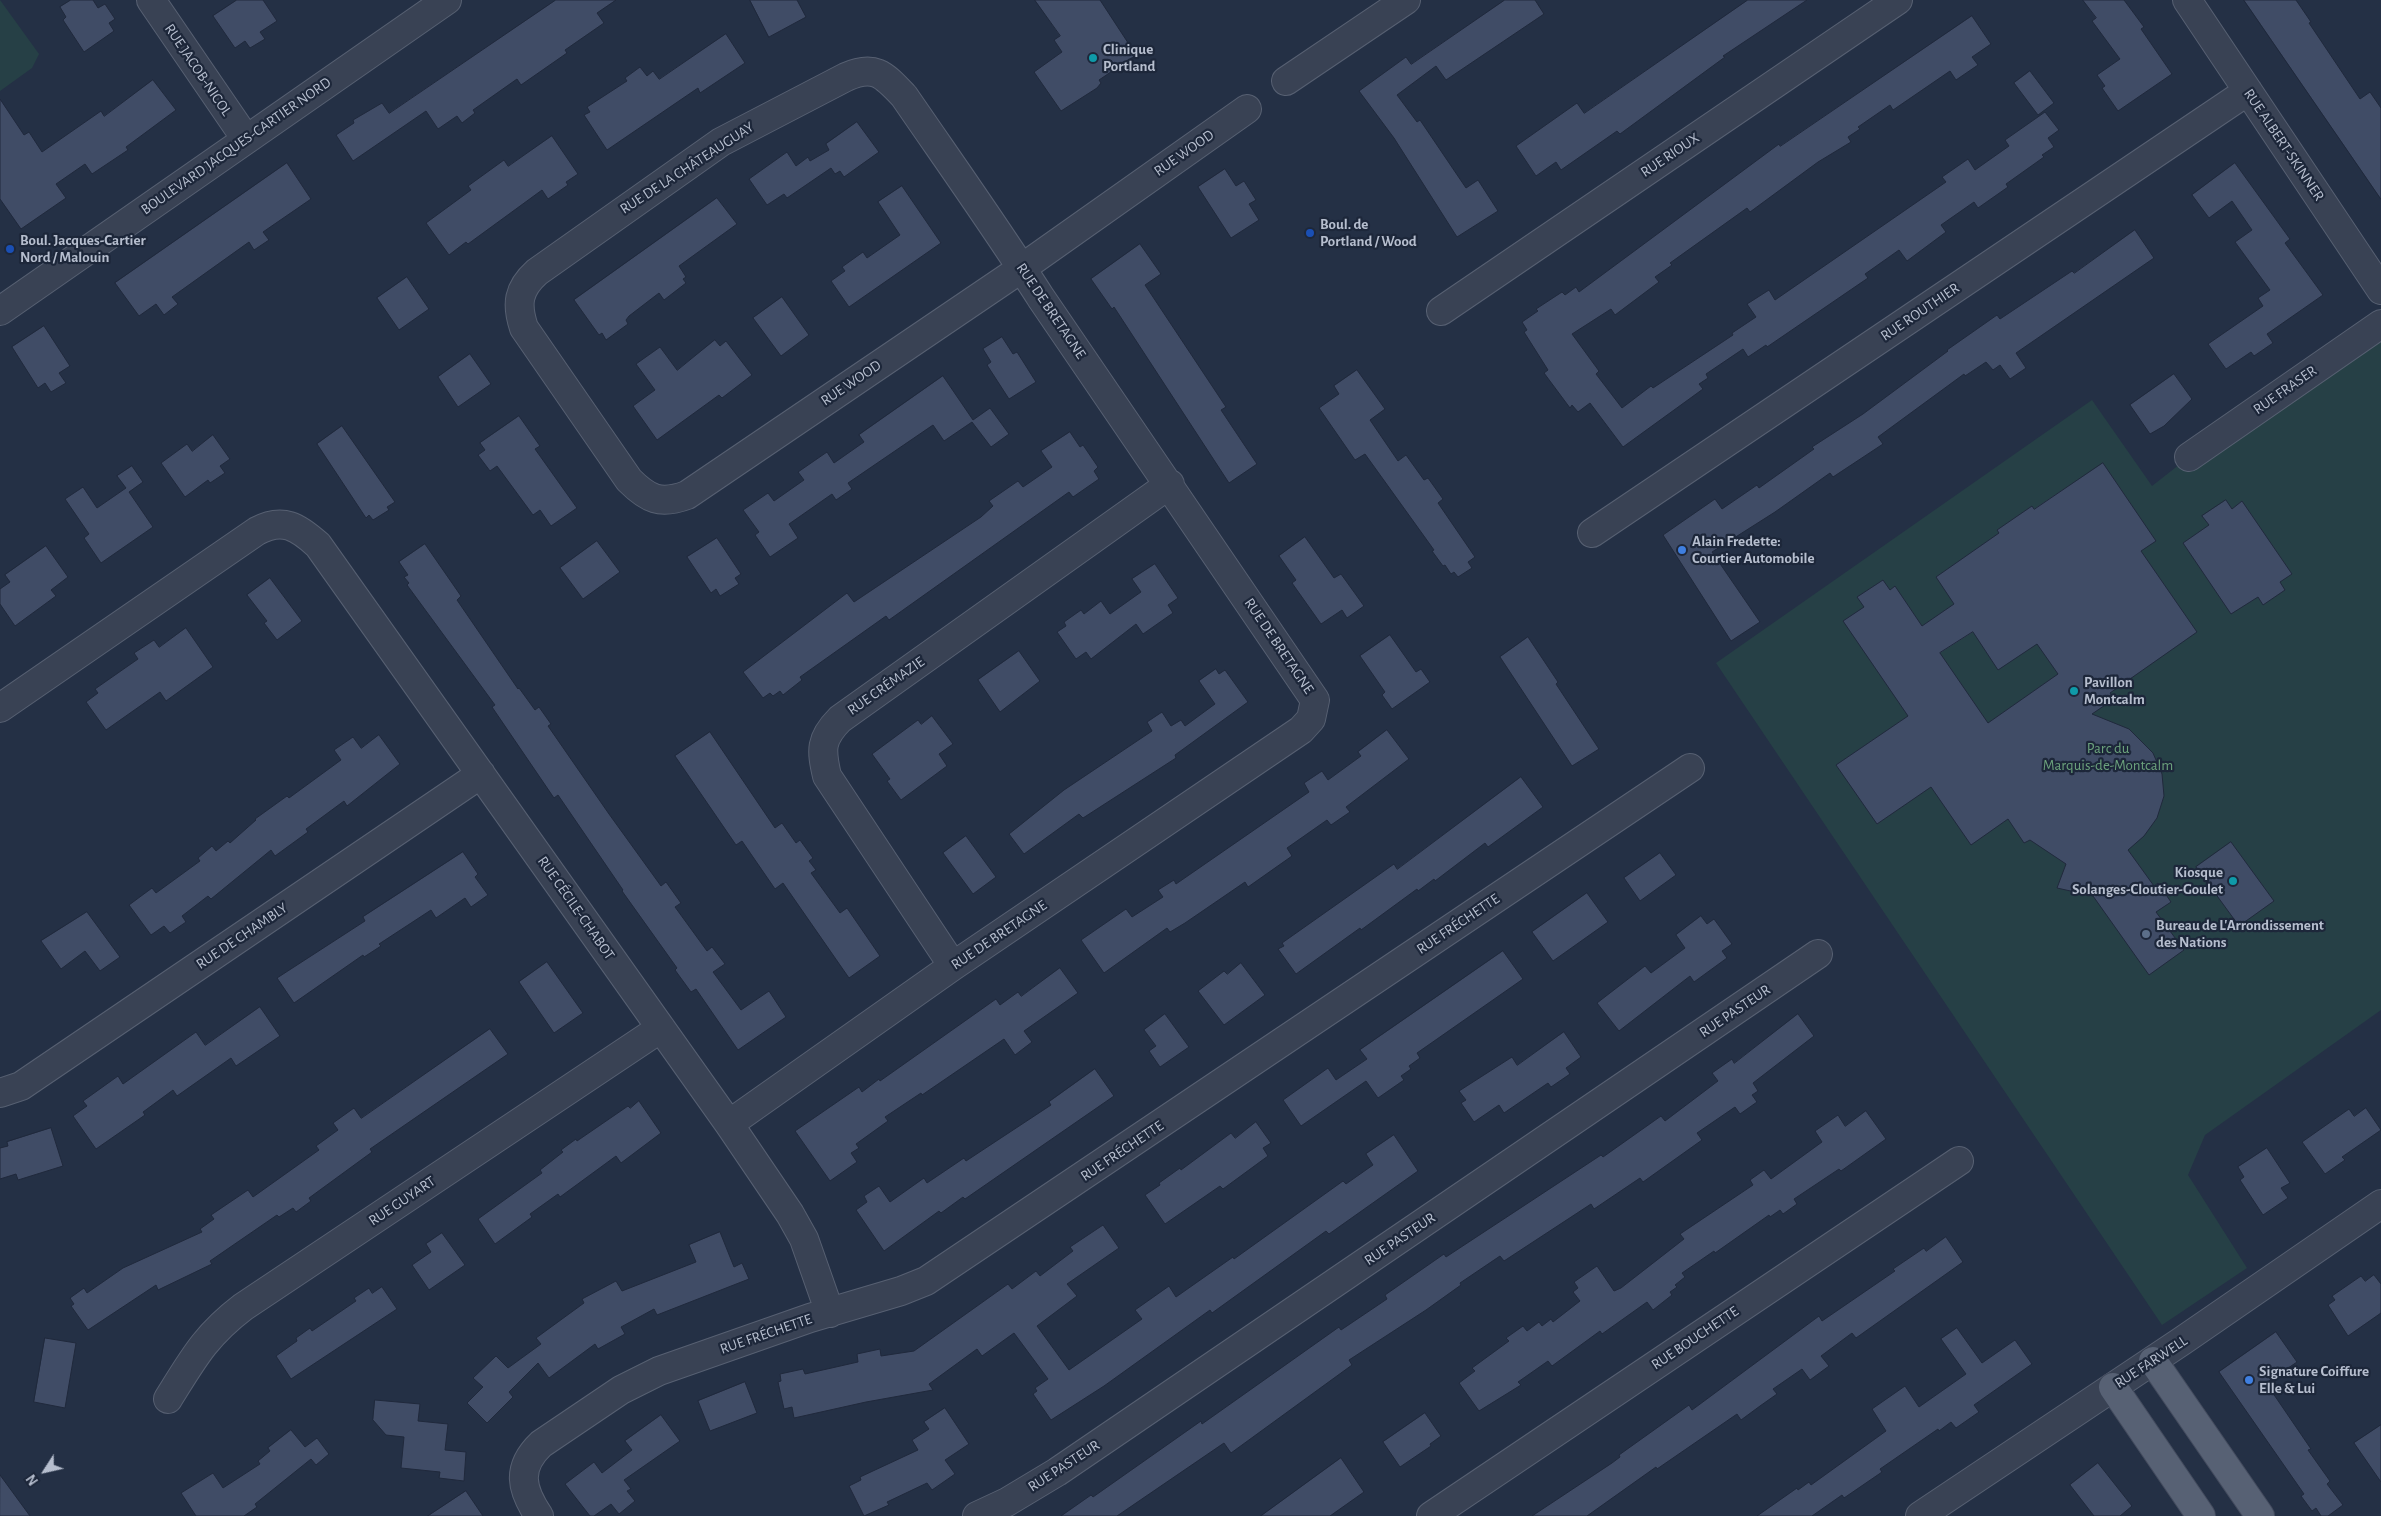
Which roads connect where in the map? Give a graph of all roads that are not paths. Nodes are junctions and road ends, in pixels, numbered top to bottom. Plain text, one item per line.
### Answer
1 (151, 0) edge
2 (447, 0) edge
3 (1406, 0) edge
4 (1898, 0) edge
5 (2188, 0) edge
6 (875, 71) joint
7 (1286, 81) dead end
8 (2248, 91) junction
9 (1247, 109) dead end
10 (246, 139) junction
11 (1022, 268) junction
12 (2381, 290) edge
13 (521, 296) joint
14 (4, 300) edge
15 (1441, 311) dead end
16 (2381, 324) edge
17 (2189, 457) dead end
18 (1170, 484) junction
19 (1592, 533) dead end
20 (0, 708) edge
21 (1690, 768) dead end
22 (481, 774) junction
23 (1818, 954) dead end
24 (953, 966) junction
25 (661, 1028) junction
26 (0, 1093) edge
27 (729, 1124) junction
28 (1959, 1161) dead end
29 (2381, 1204) edge
30 (830, 1313) junction
31 (2153, 1361) junction
32 (2113, 1386) junction
33 (168, 1399) dead end
34 (539, 1516) edge
35 (977, 1516) edge
36 (1431, 1516) edge
37 (1920, 1516) edge
38 (2201, 1516) edge
39 (2260, 1516) edge

1 - 10 street, RUE JACOB-NICOL
2 - 10 street, BOULEVARD JACQUES-CARTIER NORD
3 - 7 street
4 - 15 street, RUE RIOUX
5 - 8 street, RUE ALBERT-SKINNER
6 - 11 street, RUE DE BRETAGNE
6 - 13 street, RUE DE LA CHÂTEAUGUAY
8 - 12 street, RUE ALBERT-SKINNER
8 - 19 street, RUE ROUTHIER
9 - 11 street, RUE WOOD
10 - 14 street, BOULEVARD JACQUES-CARTIER NORD
11 - 13 street, RUE WOOD
11 - 18 street, RUE DE BRETAGNE
16 - 17 street, RUE FRASER
18 - 24 street, RUE CRÉMAZIE
18 - 24 street, RUE DE BRETAGNE
20 - 22 street, RUE CÉCILE-CHABOT
21 - 30 street, RUE FRÉCHETTE
22 - 25 street, RUE CÉCILE-CHABOT
22 - 26 street, RUE DE CHAMBLY
23 - 35 street, RUE PASTEUR
24 - 27 street, RUE DE BRETAGNE
25 - 27 street, RUE CÉCILE-CHABOT
25 - 33 street, RUE GUYART
27 - 30 street, RUE CÉCILE-CHABOT
28 - 36 street, RUE BOUCHETTE
29 - 31 street, RUE FARWELL
30 - 34 street, RUE FRÉCHETTE
31 - 32 street, RUE FARWELL
31 - 39 main road
32 - 37 street, RUE FARWELL
32 - 38 main road

